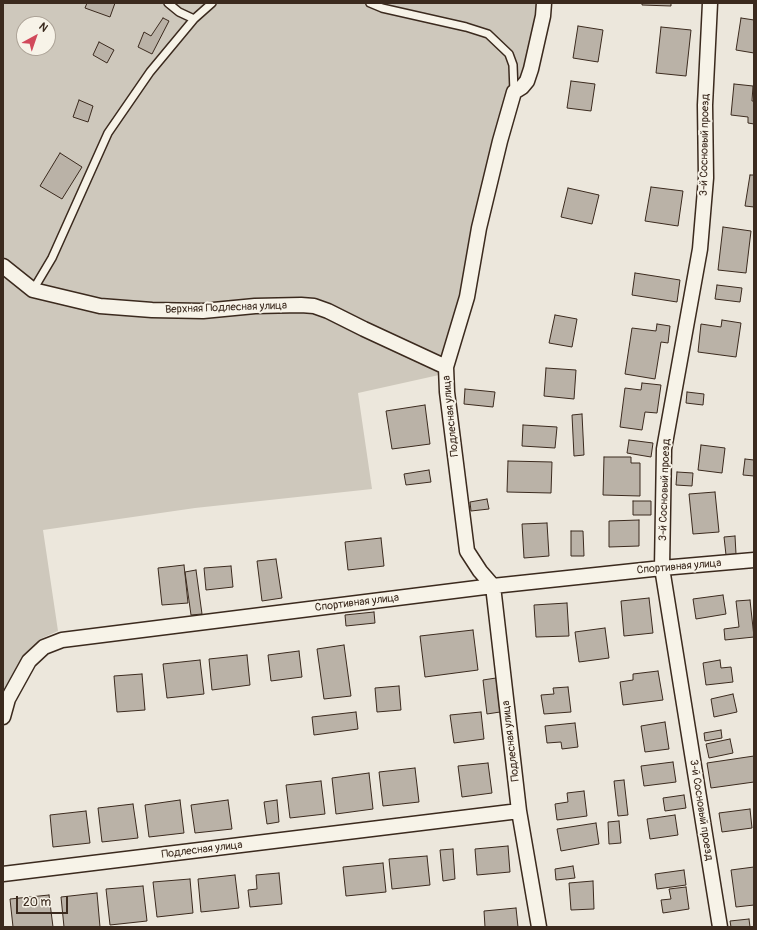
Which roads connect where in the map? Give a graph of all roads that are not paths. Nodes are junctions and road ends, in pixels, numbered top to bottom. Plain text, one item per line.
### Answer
1 (168, 3) edge
2 (212, 3) edge
3 (370, 3) edge
4 (544, 3) edge
5 (710, 3) edge
6 (194, 18) junction
7 (514, 92) junction
8 (3, 266) edge
9 (33, 290) junction
10 (446, 367) junction
11 (754, 560) edge
12 (662, 568) junction
13 (493, 586) junction
14 (3, 717) edge
15 (519, 811) junction
16 (3, 874) edge
17 (539, 927) edge
18 (720, 927) edge

1 - 6 lane
2 - 6 lane
3 - 7 lane
4 - 7 street, Подлесная улица
5 - 12 street, 3-й Сосновый проезд
6 - 9 lane
7 - 10 street, Подлесная улица
8 - 9 street, Верхняя Подлесная улица
9 - 10 street, Верхняя Подлесная улица
10 - 13 street, Подлесная улица
11 - 12 street, Спортивная улица
12 - 13 street, Спортивная улица
12 - 18 street, 3-й Сосновый проезд
13 - 14 street, Спортивная улица
13 - 15 street, Подлесная улица
15 - 16 street, Подлесная улица
15 - 17 street, Подлесная улица

